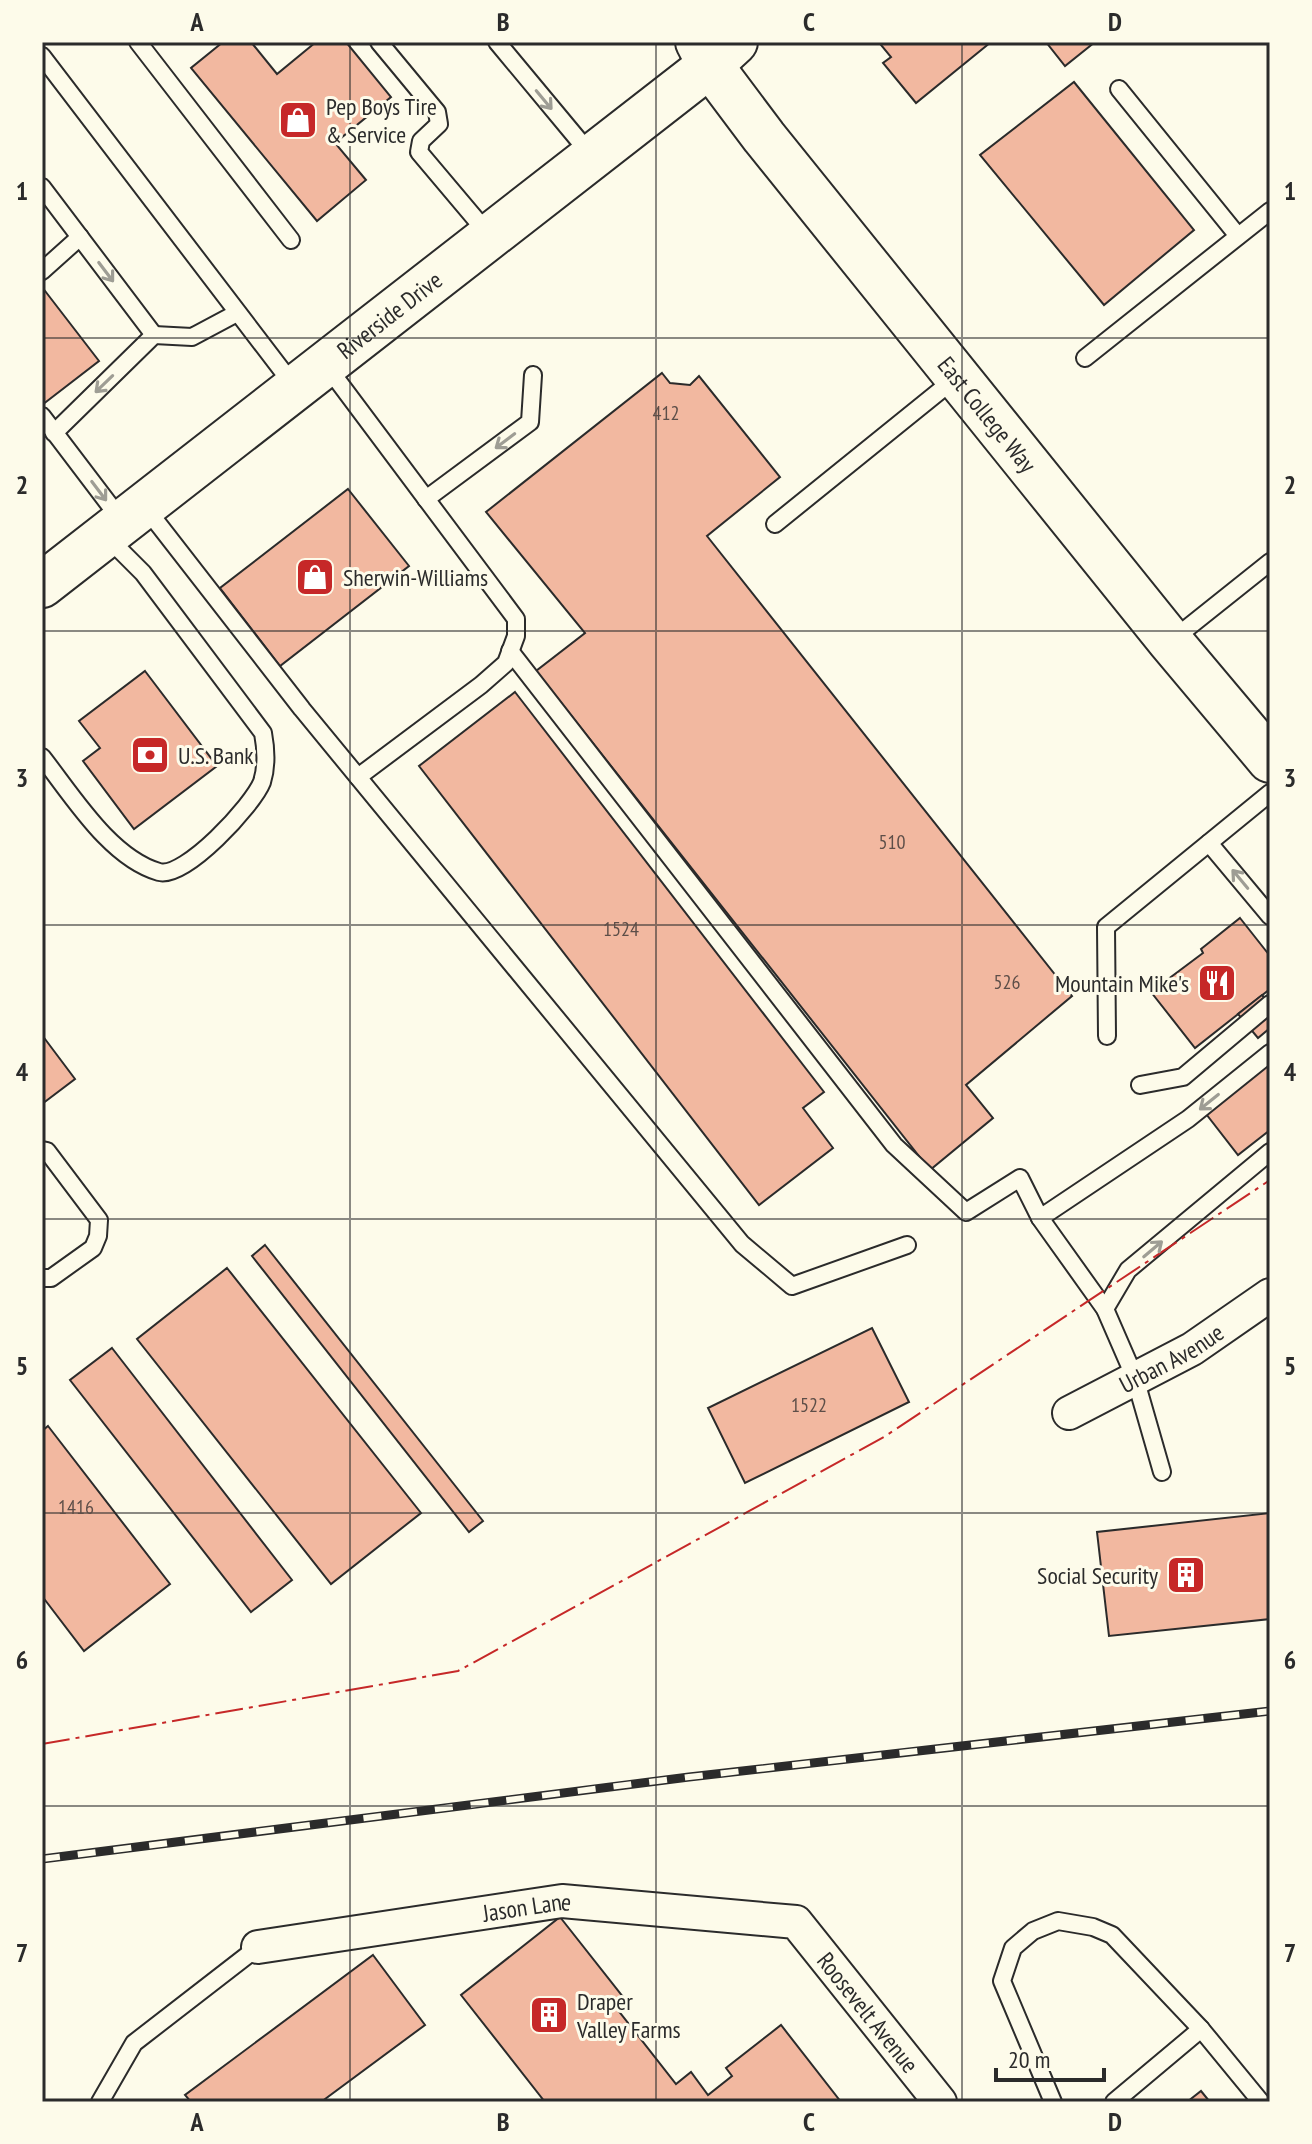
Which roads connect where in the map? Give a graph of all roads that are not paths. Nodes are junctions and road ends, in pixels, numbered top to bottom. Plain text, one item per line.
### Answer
1 (138, 42) edge
2 (379, 42) edge
3 (497, 42) edge
4 (706, 48) edge
5 (42, 56) edge
6 (1119, 89) dead end
7 (592, 157) junction
8 (42, 187) edge
9 (1270, 211) edge
10 (490, 236) junction
11 (1238, 236) junction
12 (80, 237) junction
13 (291, 240) dead end
14 (42, 271) edge
15 (237, 313) junction
16 (154, 335) junction
17 (1085, 358) dead end
18 (533, 375) dead end
19 (310, 376) junction
20 (958, 376) junction
21 (42, 416) edge
22 (54, 433) junction
23 (426, 499) junction
24 (124, 521) junction
25 (775, 524) dead end
26 (1270, 562) edge
27 (45, 578) edge
28 (1170, 641) junction
29 (510, 651) junction
30 (42, 757) edge
31 (1270, 760) edge
32 (358, 777) junction
33 (1270, 793) edge
34 (1209, 843) junction
35 (1270, 916) edge
36 (1270, 1004) edge
37 (1107, 1036) dead end
38 (1270, 1053) edge
39 (1140, 1085) dead end
40 (42, 1150) edge
41 (1270, 1152) edge
42 (1040, 1218) junction
43 (907, 1245) dead end
44 (42, 1278) edge
45 (1270, 1295) edge
46 (1105, 1309) junction
47 (1135, 1378) junction
48 (1069, 1413) dead end
49 (1162, 1472) dead end
50 (796, 1922) joint
51 (258, 1947) joint
52 (1201, 2029) junction
53 (100, 2102) edge
54 (940, 2102) edge
55 (1053, 2102) edge
56 (1114, 2102) edge
57 (1261, 2102) edge

1 - 13 lane
2 - 10 lane
3 -> 7 lane
4 - 7 main road, Riverside Drive
4 - 20 main road, East College Way
5 - 15 lane
6 - 11 lane
7 - 10 main road, Riverside Drive
8 - 12 lane
9 - 11 lane
10 - 19 main road, Riverside Drive
11 - 17 lane
12 - 14 lane
12 -> 16 lane
15 - 16 lane
15 - 19 lane
16 -> 22 lane
18 -> 23 lane
19 - 23 lane
19 - 24 main road, Riverside Drive
20 - 25 lane
20 - 28 main road, East College Way
21 - 22 lane
22 -> 24 lane
23 - 29 lane
24 - 27 main road, Riverside Drive
24 - 30 lane
24 - 32 lane
26 - 28 lane
28 - 31 main road, East College Way
29 - 32 lane
29 - 42 lane
32 - 43 lane
33 - 34 lane
35 -> 34 lane
34 - 37 lane
36 - 39 lane
38 -> 42 lane
40 - 44 lane
46 -> 41 lane
42 - 46 lane
45 - 47 street, Urban Avenue
46 - 47 lane
47 - 48 street, Urban Avenue
47 - 49 lane
50 - 51 street, Jason Lane
50 - 54 street, Roosevelt Avenue
51 - 53 lane
52 - 55 lane
52 - 56 lane
52 - 57 lane

